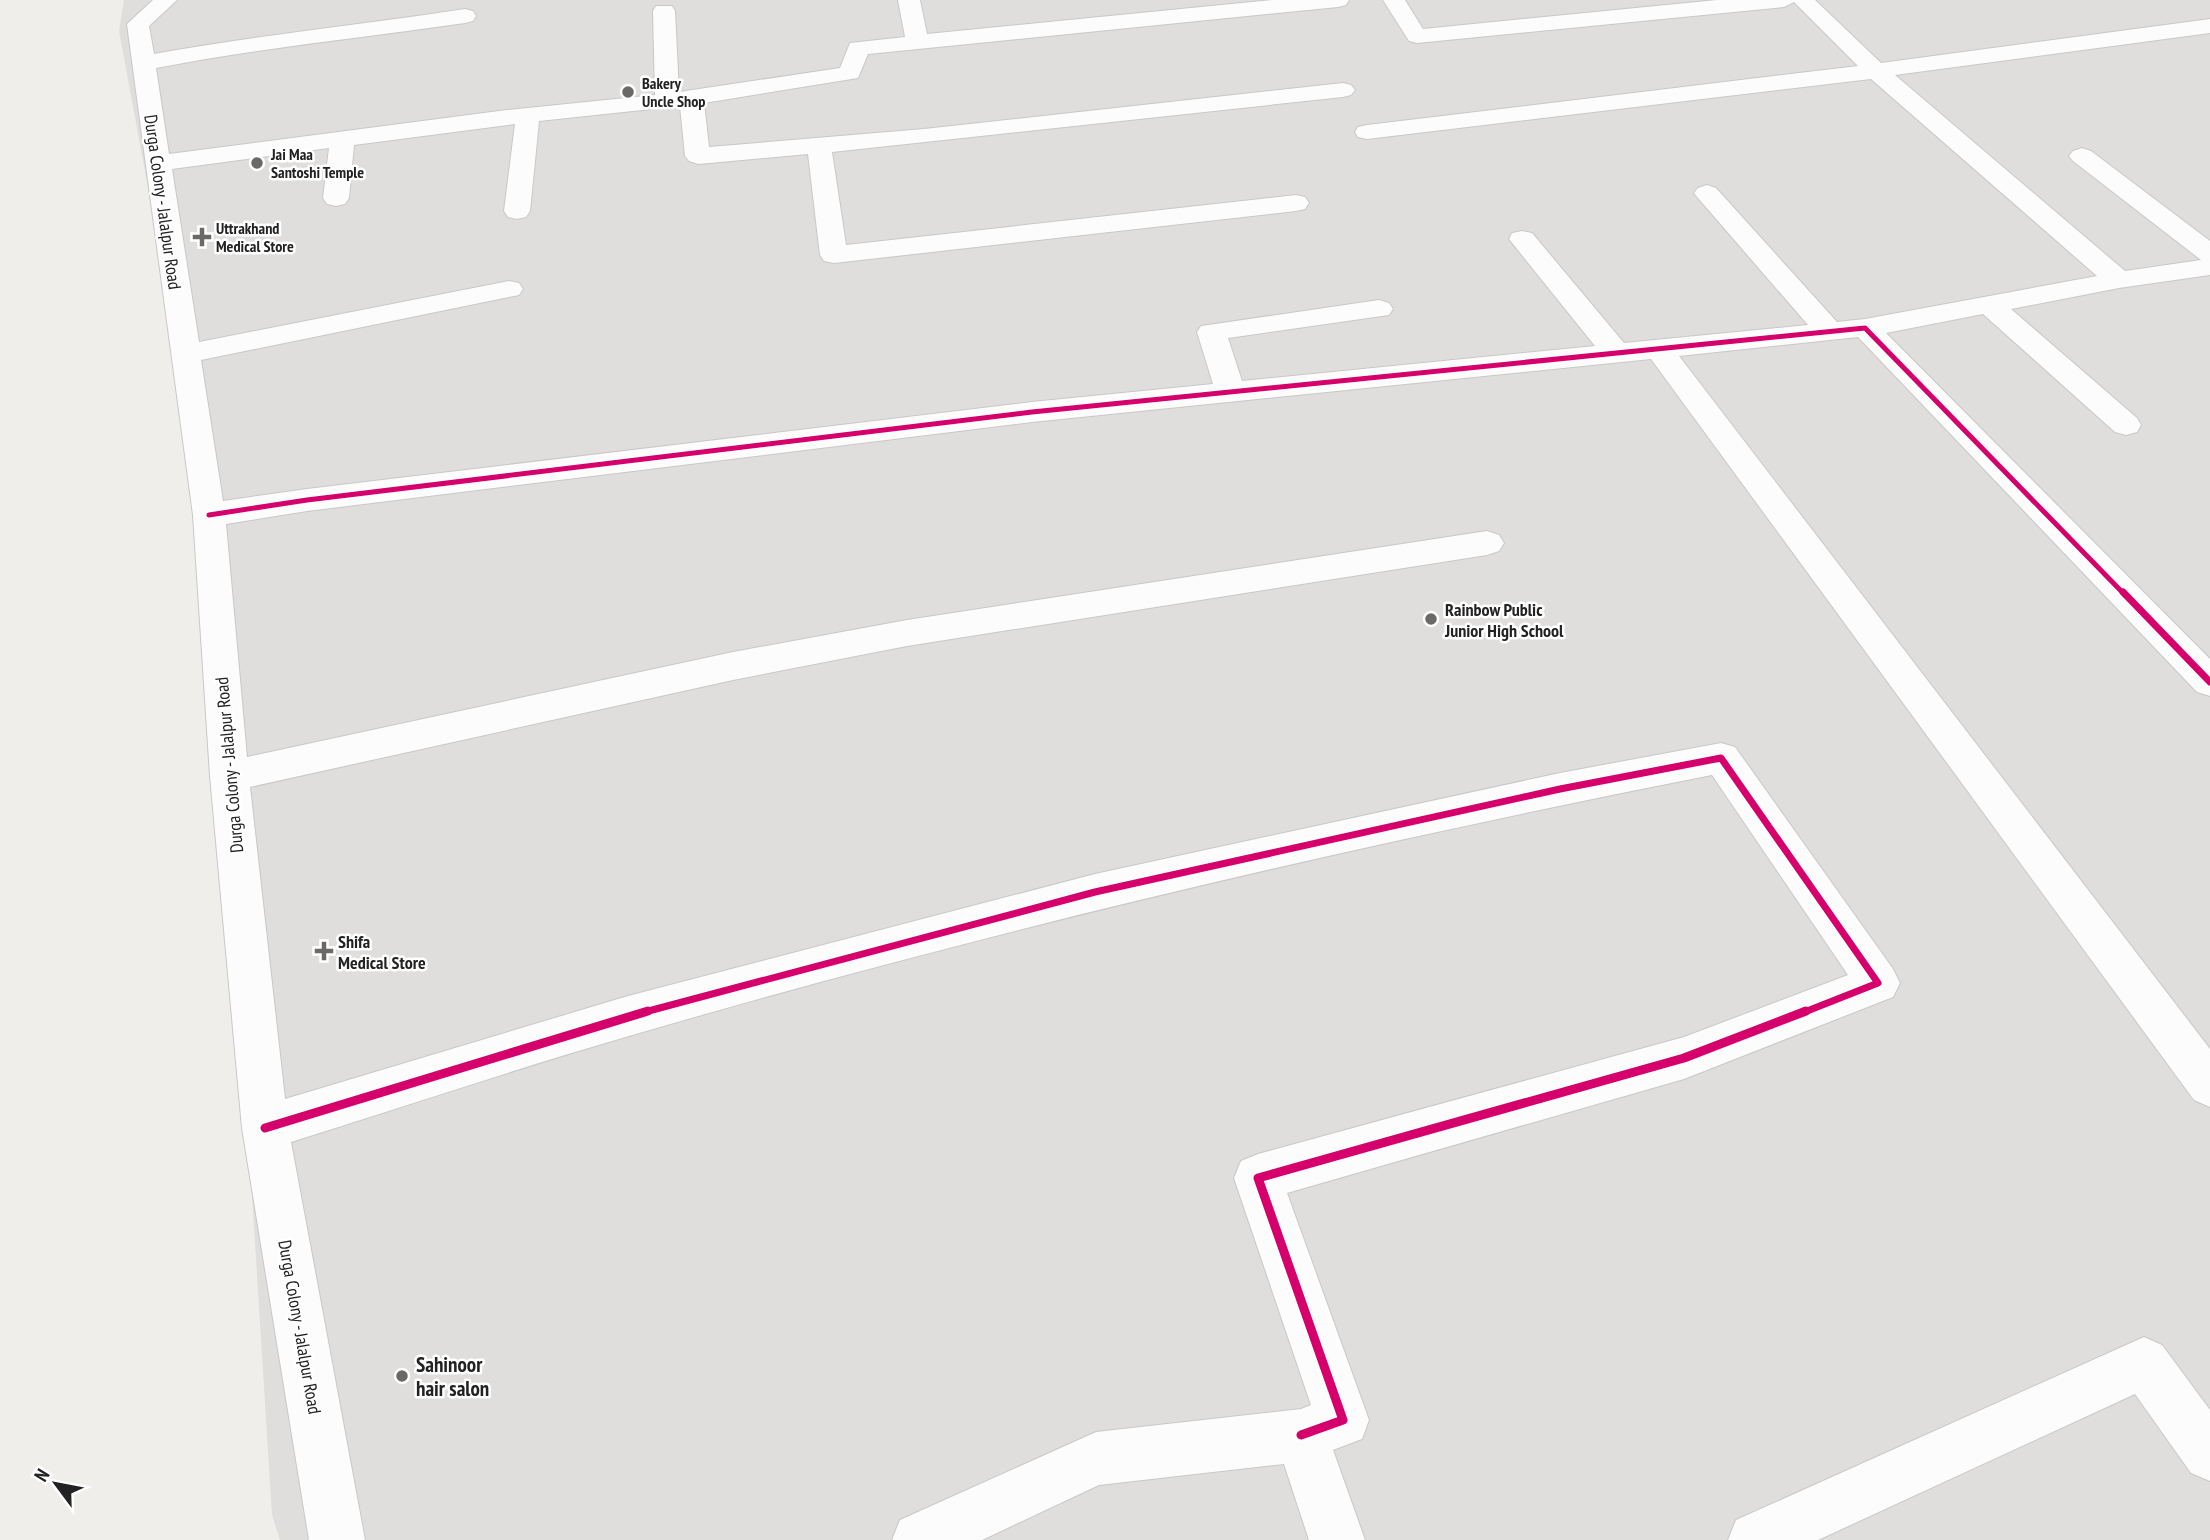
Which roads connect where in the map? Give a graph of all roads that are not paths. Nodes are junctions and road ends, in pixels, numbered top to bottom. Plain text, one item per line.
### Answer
1 (166, 0) edge
2 (909, 0) edge
3 (1338, 0) edge
4 (1394, 0) edge
5 (1803, 0) edge
6 (1775, 1) edge
7 (664, 11) dead end
8 (465, 16) dead end
9 (2210, 26) edge
10 (917, 41) junction
11 (144, 63) junction
12 (1876, 71) junction
13 (1343, 90) dead end
14 (679, 100) junction
15 (528, 115) junction
16 (1367, 132) dead end
17 (342, 139) junction
18 (819, 145) junction
19 (2081, 156) dead end
20 (157, 163) junction
21 (1707, 193) dead end
22 (336, 198) dead end
23 (1296, 203) dead end
24 (517, 211) dead end
25 (1522, 239) dead end
26 (2210, 254) edge
27 (2210, 267) edge
28 (2119, 280) junction
29 (509, 289) dead end
30 (1990, 304) junction
31 (1379, 309) dead end
32 (1864, 328) junction
33 (1830, 332) junction
34 (1660, 349) junction
35 (1616, 353) junction
36 (186, 354) junction
37 (1231, 392) junction
38 (2126, 425) dead end
39 (209, 514) junction
40 (1487, 543) dead end
41 (2210, 682) edge
42 (229, 776) junction
43 (2210, 1085) edge
44 (265, 1128) junction
45 (1301, 1435) junction
46 (2210, 1454) edge
47 (337, 1540) edge
48 (919, 1540) edge
49 (1337, 1540) edge
50 (1756, 1540) edge

1 - 11 street, Durga Colony - Jalalpur Road
2 - 10 street
3 - 10 street
4 - 6 street
5 - 12 street
7 - 14 street
8 - 11 street
9 - 12 street
10 - 14 street
11 - 20 street, Durga Colony - Jalalpur Road
12 - 16 street
12 - 28 street
13 - 18 street
14 - 15 street
14 - 18 street
15 - 17 street
15 - 24 street
17 - 20 street
17 - 22 street
18 - 23 street
19 - 26 street
20 - 36 street, Durga Colony - Jalalpur Road
21 - 33 street
25 - 35 street
27 - 28 street
28 - 30 street
29 - 36 street
30 - 32 street
30 - 38 street
31 - 37 street
32 - 33 street
32 - 41 street
33 - 34 street
34 - 35 street
34 - 43 street
35 - 37 street
36 - 39 street, Durga Colony - Jalalpur Road
37 - 39 street
39 - 42 street, Durga Colony - Jalalpur Road
40 - 42 street
42 - 44 street, Durga Colony - Jalalpur Road
44 - 45 street
44 - 47 street, Durga Colony - Jalalpur Road
45 - 48 street
45 - 49 street
46 - 50 street

